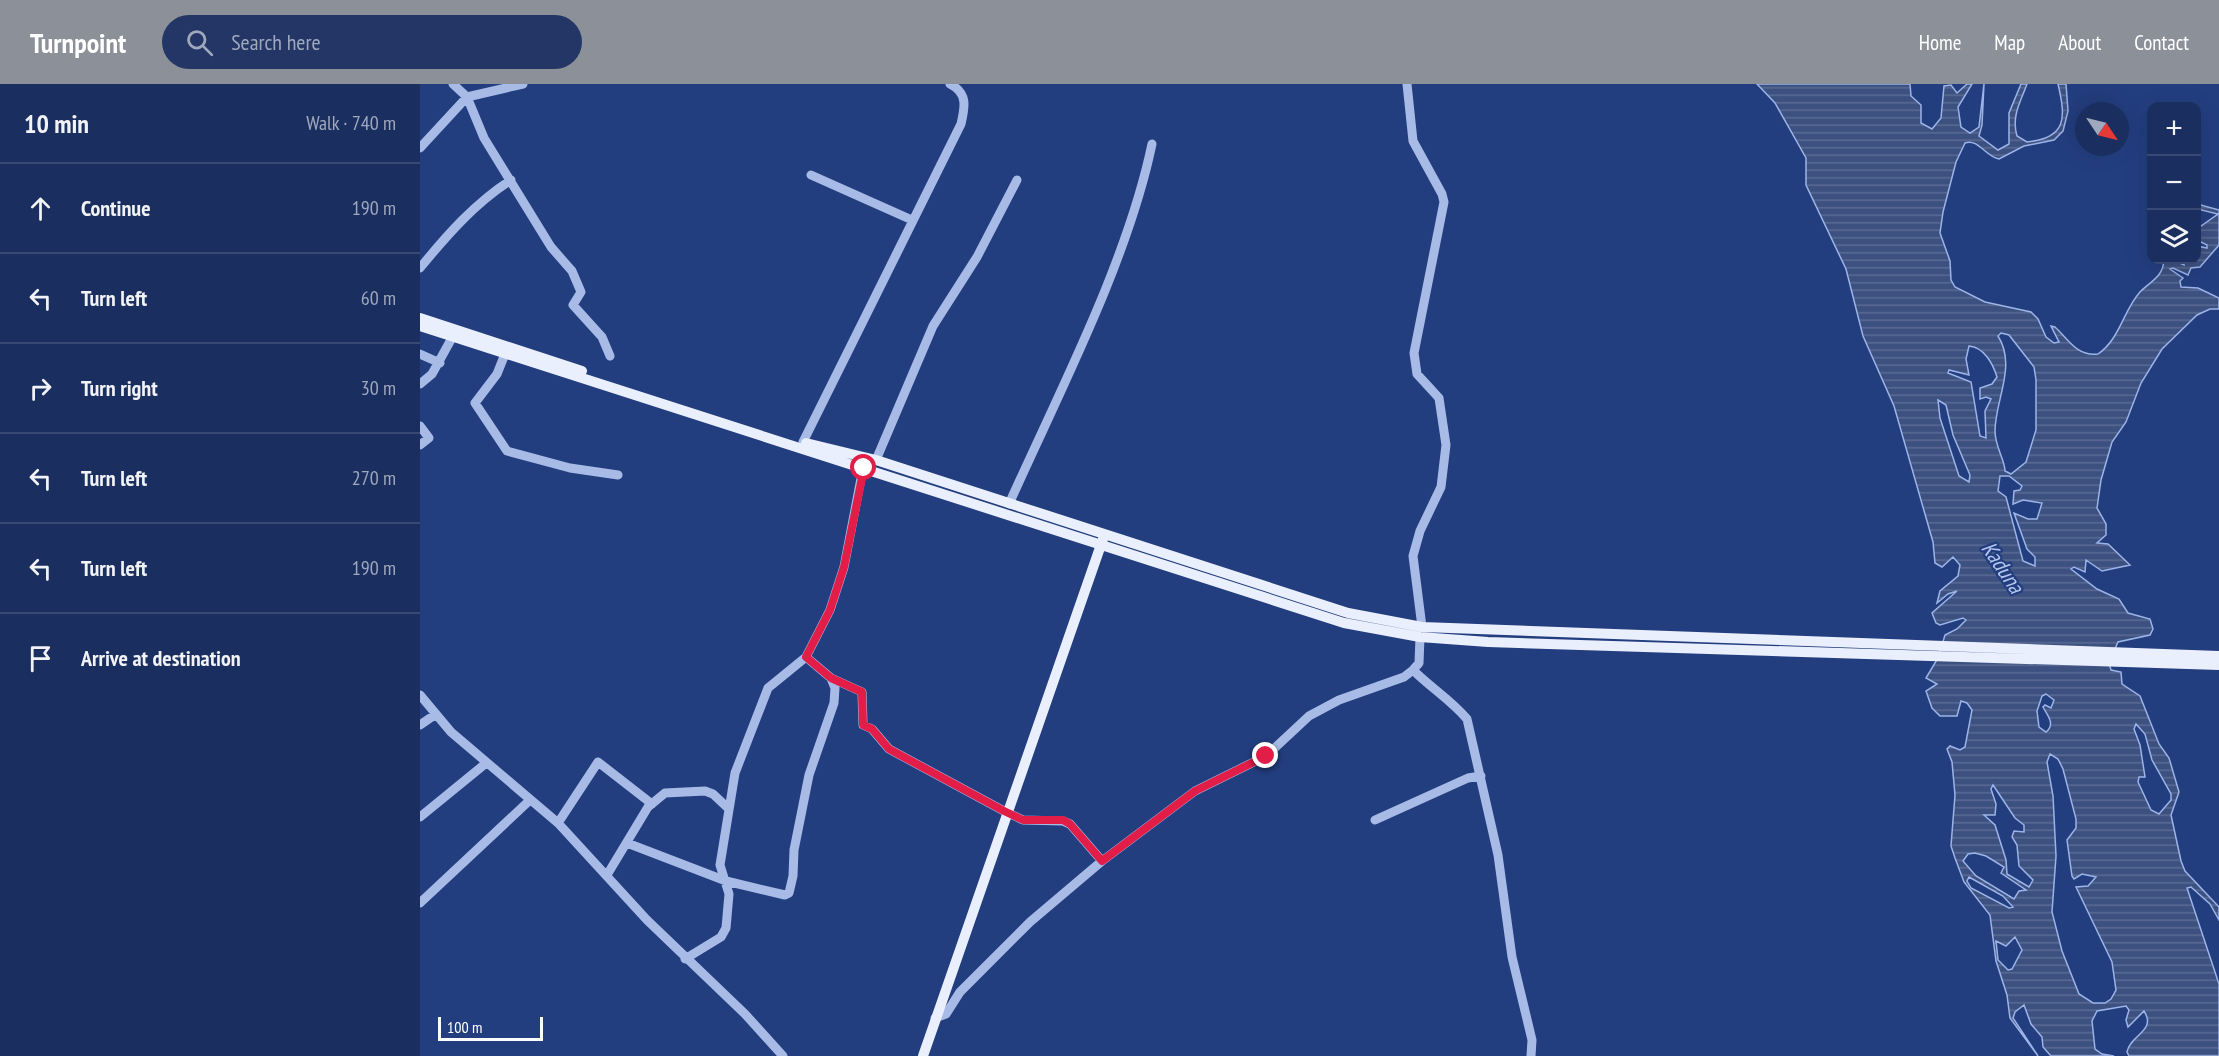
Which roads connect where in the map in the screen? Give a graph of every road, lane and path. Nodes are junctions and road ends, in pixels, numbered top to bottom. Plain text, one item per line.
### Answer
1 (454, 84) edge
2 (468, 84) edge
3 (523, 84) edge
4 (950, 84) edge
5 (1407, 84) edge
6 (467, 97) junction
7 (1152, 144) dead end
8 (420, 148) edge
9 (811, 175) dead end
10 (511, 180) junction
11 (1017, 180) dead end
12 (912, 220) junction
13 (420, 268) edge
14 (420, 318) edge
15 (420, 326) edge
16 (453, 336) junction
17 (420, 354) edge
18 (506, 354) junction
19 (610, 356) dead end
20 (440, 363) junction
21 (420, 384) edge
22 (420, 426) edge
23 (803, 442) junction
24 (420, 445) edge
25 (876, 460) junction
26 (864, 468) junction
27 (618, 475) dead end
28 (1009, 504) junction
29 (1103, 540) junction
30 (1421, 632) junction
31 (2219, 656) edge
32 (806, 657) junction
33 (2157, 658) junction
34 (2219, 665) edge
35 (1413, 670) junction
36 (831, 678) junction
37 (420, 695) edge
38 (436, 714) junction
39 (420, 724) edge
40 (485, 764) junction
41 (1481, 776) junction
42 (530, 800) junction
43 (652, 804) junction
44 (729, 809) junction
45 (1007, 812) junction
46 (420, 817) edge
47 (1375, 820) dead end
48 (558, 823) junction
49 (627, 843) junction
50 (1102, 861) junction
51 (607, 875) junction
52 (726, 881) junction
53 (420, 903) edge
54 (685, 959) junction
55 (936, 1018) junction
56 (783, 1056) edge
57 (923, 1056) edge
58 (1532, 1056) edge

1 - 2 street
1 - 6 street
3 - 6 street
4 - 12 street
5 - 30 street
6 - 8 street
6 - 10 street
7 - 28 street
9 - 12 street
10 - 13 street
10 - 19 street
11 - 25 street
12 - 23 street
14 - 23 main road
15 - 16 main road
16 - 18 main road
16 - 20 street
17 - 20 street
18 - 26 main road
18 - 27 street
20 - 21 street
22 - 24 street
23 - 25 main road
25 - 28 main road
26 - 29 main road
26 - 32 street
28 - 29 main road
29 - 30 main road
29 - 45 main road
30 - 33 main road
30 - 35 street
31 - 33 main road
32 - 36 street
32 - 44 street
33 - 34 main road
35 - 41 street
35 - 50 street
36 - 45 street
36 - 52 street
37 - 38 street
38 - 39 street
38 - 40 street
40 - 42 street
40 - 46 street
41 - 47 street
41 - 58 street
42 - 48 street
42 - 53 street
43 - 44 street
43 - 48 street
43 - 49 street
44 - 52 street
45 - 50 street
45 - 55 main road
48 - 51 street
49 - 51 street
49 - 52 street
50 - 55 street
51 - 54 street
52 - 54 street
54 - 56 street
55 - 57 main road

